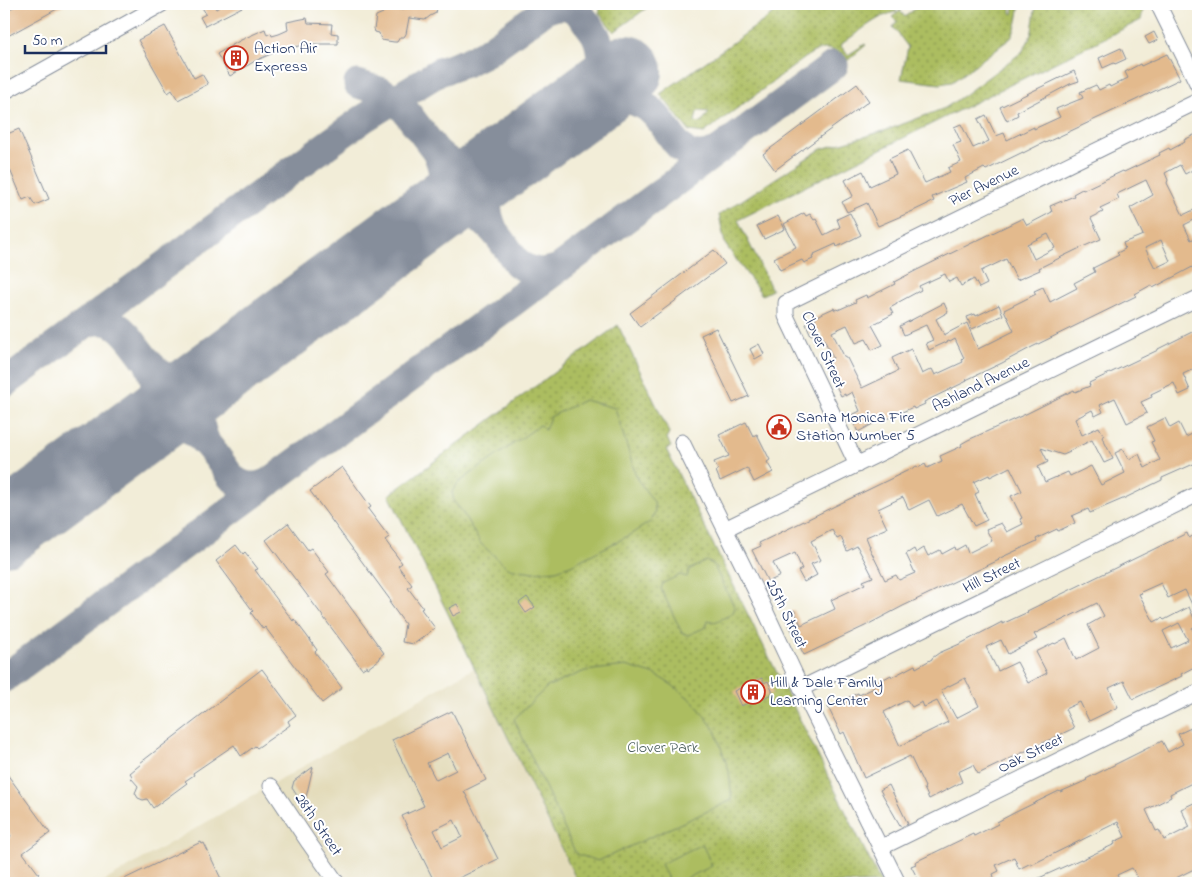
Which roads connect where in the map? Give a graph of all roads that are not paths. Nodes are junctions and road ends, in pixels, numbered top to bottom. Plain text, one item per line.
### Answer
1 (162, 4) edge
2 (1158, 4) edge
3 (1167, 4) edge
4 (1198, 69) edge
5 (1198, 86) edge
6 (4, 92) edge
7 (1198, 101) edge
8 (1198, 298) edge
9 (786, 303) joint
10 (682, 442) dead end
11 (857, 465) junction
12 (1198, 494) edge
13 (725, 529) junction
14 (802, 688) junction
15 (1198, 692) edge
16 (271, 786) dead end
17 (880, 848) junction
18 (337, 883) edge
19 (898, 883) edge

1 - 6 street
2 - 5 street
3 - 4 street
7 - 9 street, Pier Avenue
8 - 11 street, Ashland Avenue
9 - 11 street, Clover Street
10 - 13 street, 25th Street
11 - 13 street, Ashland Avenue
12 - 14 street, Hill Street
13 - 14 street, 25th Street
14 - 17 street, 25th Street
15 - 17 street, Oak Street
16 - 18 street, 28th Street
17 - 19 street, 25th Street

